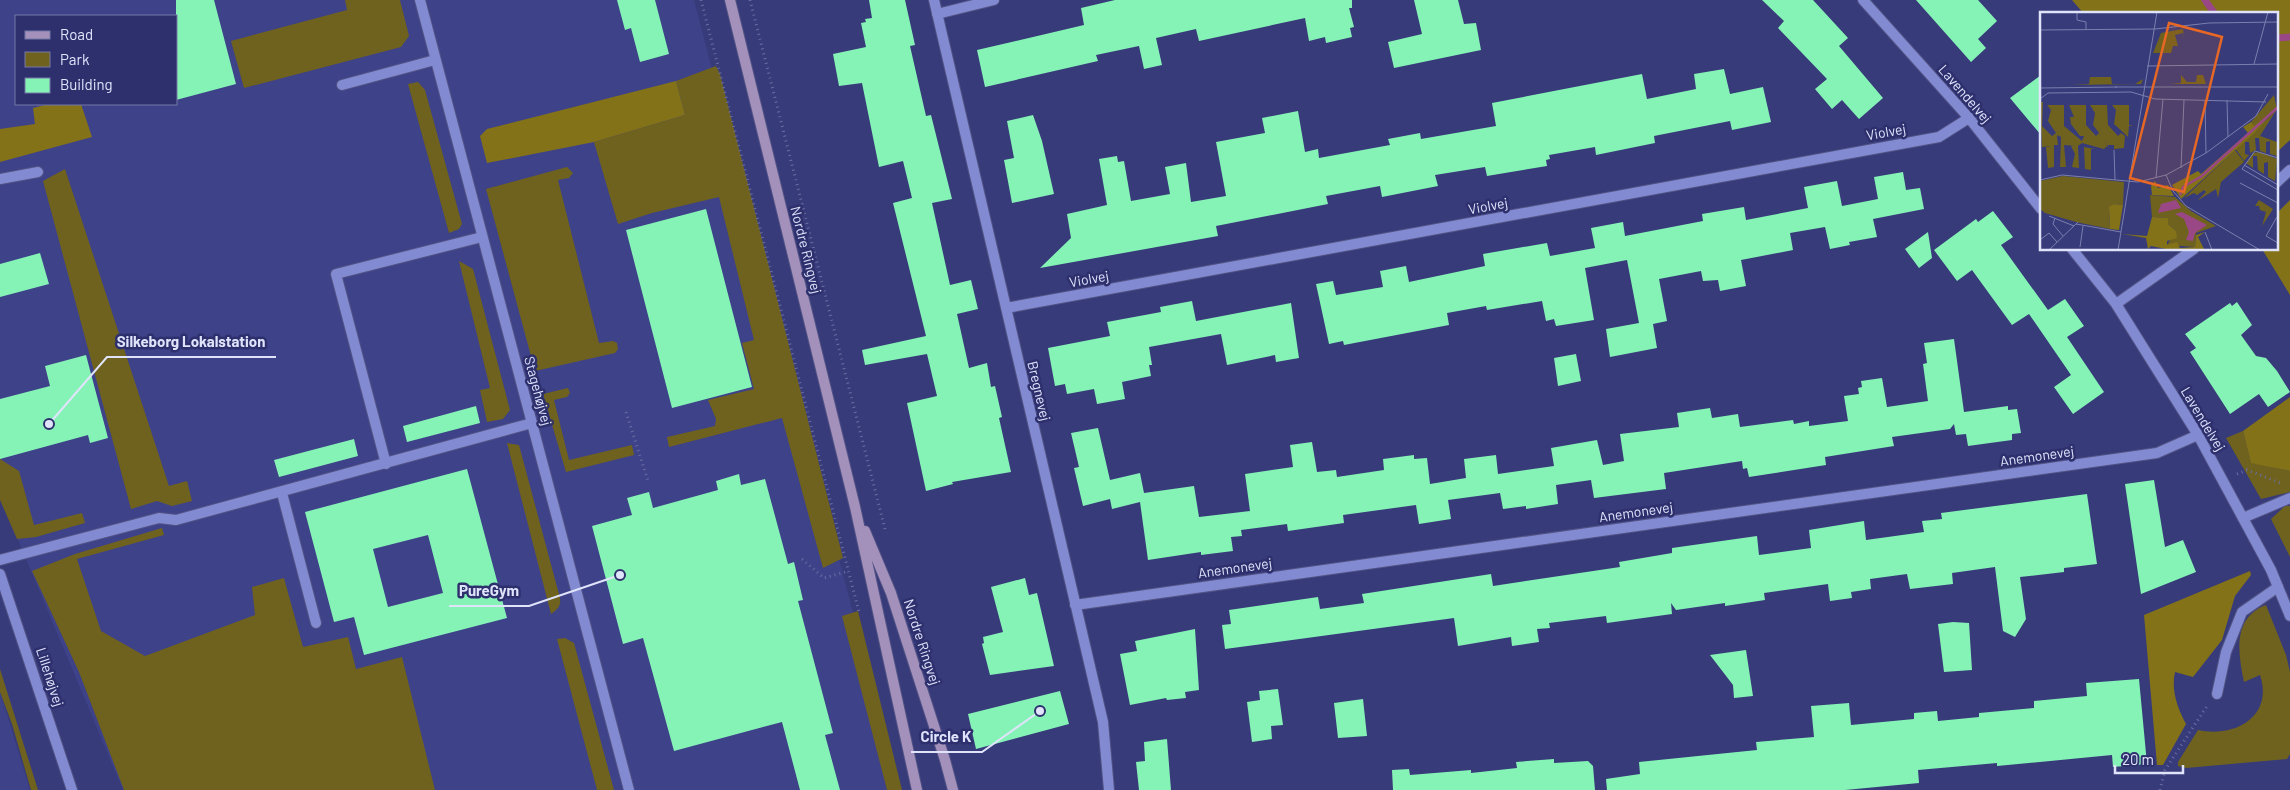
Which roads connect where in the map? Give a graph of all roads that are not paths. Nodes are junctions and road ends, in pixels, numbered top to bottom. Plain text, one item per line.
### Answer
1 (420, 0) edge
2 (730, 0) edge
3 (934, 0) edge
4 (994, 0) edge
5 (1863, 0) edge
6 (937, 14) junction
7 (436, 60) junction
8 (342, 85) dead end
9 (1969, 118) junction
10 (2290, 170) edge
11 (38, 172) dead end
12 (0, 179) edge
13 (2278, 181) edge
14 (2040, 209) edge
15 (482, 237) junction
16 (2073, 250) edge
17 (2193, 250) edge
18 (2116, 304) junction
19 (1006, 308) junction
20 (532, 423) junction
21 (2198, 435) junction
22 (386, 464) junction
23 (282, 493) junction
24 (2290, 498) edge
25 (855, 506) junction
26 (2243, 518) junction
27 (0, 560) edge
28 (0, 574) edge
29 (2278, 587) junction
30 (1075, 605) junction
31 (2290, 616) edge
32 (316, 623) dead end
33 (2217, 694) road end
34 (72, 790) edge
35 (629, 790) edge
36 (917, 790) edge
37 (953, 790) edge
38 (1109, 790) edge

1 - 7 street, Stagehøjvej
2 - 25 main road, Nordre Ringvej
3 - 6 street, Bregnevej
4 - 6 street
5 - 9 street, Lavendelvej
6 - 19 street, Bregnevej
7 - 8 street
7 - 15 street, Stagehøjvej
9 - 14 street, Lavendelvej
9 - 19 street, Violvej
10 - 13 street
11 - 12 street
15 - 20 street, Stagehøjvej
15 - 22 street
16 - 18 street, Lavendelvej
17 - 18 street
18 - 21 street, Lavendelvej
19 - 30 street, Bregnevej
20 - 22 street
20 - 35 street, Stagehøjvej
21 - 26 street, Lavendelvej
21 - 30 street, Anemonevej
22 - 23 street
23 - 27 street
23 - 32 street
24 - 26 street
25 - 36 main road, Nordre Ringvej
25 - 37 main road, Nordre Ringvej
26 - 29 street, Lavendelvej
28 - 34 street, Lillehøjvej
29 - 31 street, Lavendelvej
29 - 33 street
30 - 38 street, Bregnevej

